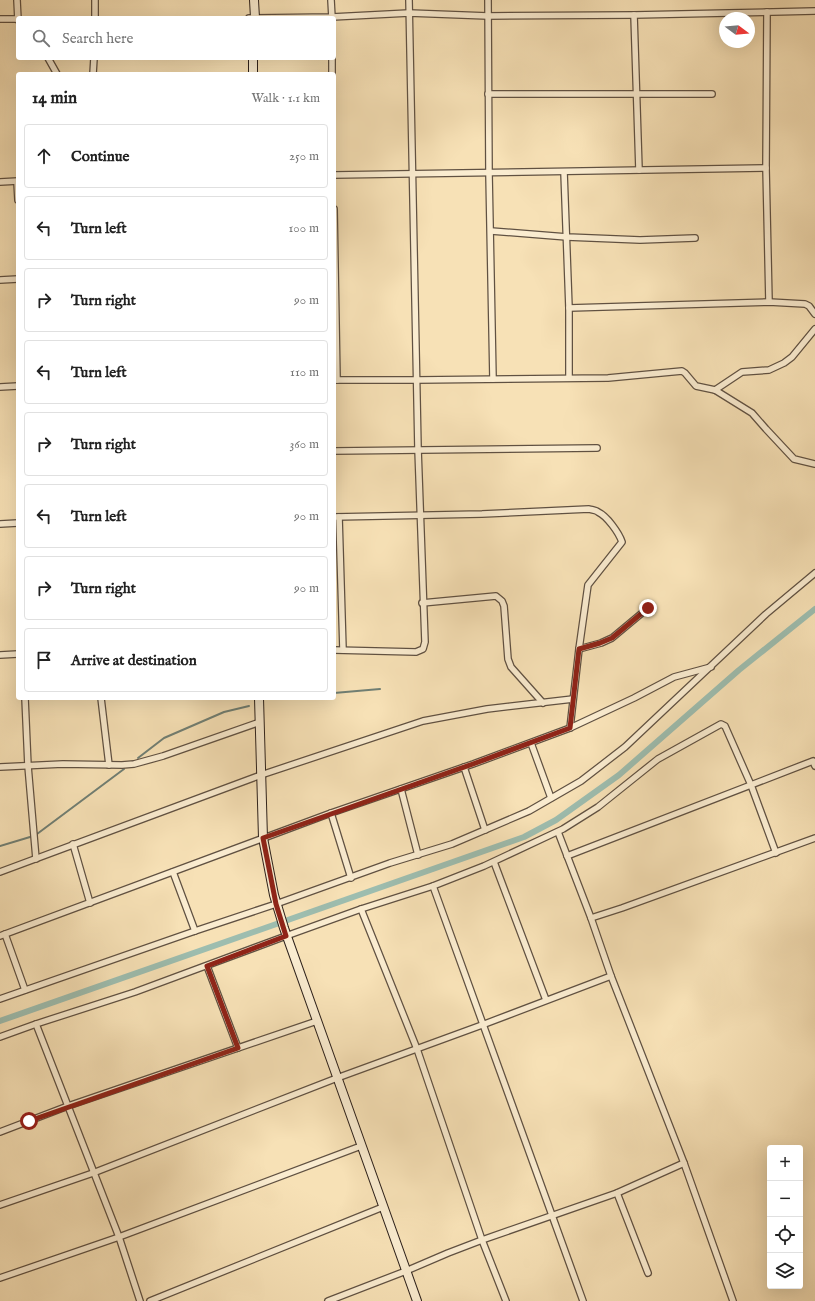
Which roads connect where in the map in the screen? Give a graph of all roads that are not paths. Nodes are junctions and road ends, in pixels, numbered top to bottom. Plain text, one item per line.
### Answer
1 (17, 0) edge
2 (95, 0) edge
3 (254, 0) edge
4 (332, 0) edge
5 (409, 0) edge
6 (488, 0) edge
7 (815, 11) edge
8 (767, 12) junction
9 (409, 13) junction
10 (634, 15) junction
11 (18, 16) edge
12 (95, 16) edge
13 (255, 16) edge
14 (332, 16) edge
15 (488, 16) junction
16 (336, 18) edge
17 (0, 19) edge
18 (16, 19) edge
19 (49, 60) edge
20 (94, 60) edge
21 (253, 60) edge
22 (332, 60) edge
23 (56, 72) edge
24 (93, 72) edge
25 (253, 72) edge
26 (332, 72) edge
27 (488, 94) junction
28 (712, 94) dead end
29 (636, 95) junction
30 (766, 168) junction
31 (639, 170) junction
32 (564, 172) junction
33 (489, 174) junction
34 (412, 175) junction
35 (336, 176) edge
36 (0, 182) edge
37 (16, 182) edge
38 (491, 231) junction
39 (567, 237) junction
40 (695, 238) dead end
41 (16, 279) edge
42 (0, 280) edge
43 (768, 302) junction
44 (569, 308) junction
45 (815, 314) edge
46 (815, 329) edge
47 (569, 378) junction
48 (493, 379) junction
49 (336, 380) edge
50 (417, 380) junction
51 (16, 386) edge
52 (0, 387) edge
53 (715, 390) junction
54 (597, 448) dead end
55 (418, 449) junction
56 (336, 451) edge
57 (815, 464) edge
58 (420, 516) junction
59 (336, 517) edge
60 (16, 523) edge
61 (0, 524) edge
62 (815, 573) edge
63 (422, 603) junction
64 (648, 608) dead end
65 (579, 649) junction
66 (336, 650) edge
67 (343, 650) junction
68 (16, 654) edge
69 (0, 655) edge
70 (711, 667) junction
71 (573, 699) junction
72 (25, 700) edge
73 (102, 700) edge
74 (259, 700) edge
75 (543, 703) junction
76 (260, 722) junction
77 (570, 728) junction
78 (531, 743) junction
79 (814, 763) edge
80 (109, 765) junction
81 (28, 766) junction
82 (0, 767) edge
83 (464, 767) junction
84 (261, 775) junction
85 (751, 785) junction
86 (401, 789) junction
87 (551, 798) junction
88 (331, 813) junction
89 (485, 830) junction
90 (558, 832) junction
91 (263, 838) junction
92 (815, 838) edge
93 (73, 844) junction
94 (776, 853) junction
95 (418, 855) junction
96 (567, 856) junction
97 (36, 858) junction
98 (494, 862) junction
99 (0, 872) edge
100 (172, 872) junction
101 (351, 878) junction
102 (433, 886) junction
103 (90, 903) junction
104 (277, 908) junction
105 (361, 909) junction
106 (590, 918) junction
107 (195, 931) junction
108 (285, 932) junction
109 (2, 935) edge
110 (207, 966) junction
111 (611, 976) junction
112 (25, 990) junction
113 (0, 999) edge
114 (546, 1000) junction
115 (317, 1021) junction
116 (36, 1024) junction
117 (482, 1025) junction
118 (0, 1037) edge
119 (238, 1048) junction
120 (417, 1049) junction
121 (337, 1078) junction
122 (68, 1106) junction
123 (0, 1123) edge
124 (1, 1131) edge
125 (361, 1146) junction
126 (684, 1163) junction
127 (93, 1173) junction
128 (617, 1193) junction
129 (0, 1206) edge
130 (383, 1208) junction
131 (553, 1216) junction
132 (119, 1237) junction
133 (482, 1240) junction
134 (406, 1272) junction
135 (648, 1273) dead end
136 (0, 1278) edge
137 (140, 1301) edge
138 (150, 1301) edge
139 (328, 1301) edge
140 (417, 1301) edge
141 (506, 1301) edge
142 (583, 1301) edge
143 (733, 1301) edge

1 - 11 street
2 - 12 street
3 - 13 street
4 - 14 street
5 - 9 street
6 - 15 street
7 - 8 street
8 - 10 street
8 - 30 street
9 - 15 street
9 - 16 street
9 - 34 street
10 - 15 street
10 - 29 street
15 - 27 street
17 - 18 street
19 - 23 street
20 - 24 street
21 - 25 street
22 - 26 street
27 - 29 street
27 - 33 street
28 - 29 street
29 - 31 street
30 - 31 street
30 - 43 street
31 - 32 street
32 - 33 street
32 - 39 street
33 - 34 street
33 - 38 street
34 - 35 street
34 - 50 street
36 - 37 street
38 - 39 street
38 - 48 street
39 - 40 street
39 - 44 street
41 - 42 street
43 - 44 street
43 - 45 street
44 - 47 street
46 - 53 street
47 - 48 street
47 - 53 street
48 - 50 street
49 - 50 street
50 - 55 street
51 - 52 street
53 - 57 street
54 - 55 street
55 - 56 street
55 - 58 street
58 - 59 street
58 - 63 street
58 - 65 street
59 - 67 street
60 - 61 street
62 - 70 street
63 - 67 street
63 - 75 street
64 - 65 street
65 - 71 street
66 - 67 street
68 - 69 street
70 - 77 street
70 - 87 street
71 - 75 street
71 - 77 street
72 - 81 street
73 - 80 street
74 - 76 street
75 - 84 street
76 - 80 street
76 - 84 street
77 - 78 street
78 - 83 street
78 - 87 street
79 - 85 street
80 - 81 street
81 - 82 street
81 - 97 street
83 - 86 street
83 - 89 street
84 - 91 street
84 - 93 street
85 - 90 street
85 - 94 street
85 - 96 street
86 - 88 street
86 - 95 street
87 - 89 street
88 - 91 street
88 - 101 street
89 - 95 street
90 - 96 street
90 - 98 street
91 - 100 street
91 - 104 street
92 - 94 street
93 - 97 street
93 - 103 street
94 - 106 street
95 - 101 street
96 - 106 street
97 - 99 street
98 - 102 street
98 - 114 street
100 - 103 street
100 - 107 street
101 - 104 street
102 - 105 street
102 - 117 street
103 - 109 street
104 - 107 street
104 - 108 street
105 - 108 street
105 - 120 street
106 - 111 street
107 - 112 street
108 - 110 street
108 - 115 street
109 - 112 street
110 - 116 street
110 - 119 street
111 - 114 street
111 - 126 street
112 - 113 street
114 - 117 street
115 - 119 street
115 - 121 street
116 - 118 street
116 - 122 street
117 - 120 street
117 - 131 street
119 - 122 street
120 - 121 street
120 - 133 street
121 - 125 street
121 - 127 street
122 - 124 street
122 - 127 street
123 - 124 street
125 - 130 street
125 - 132 street
126 - 128 street
126 - 143 street
127 - 129 street
127 - 132 street
128 - 131 street
128 - 135 street
130 - 134 street
130 - 138 street
131 - 133 street
131 - 142 street
132 - 136 street
132 - 137 street
133 - 134 street
133 - 141 street
134 - 139 street
134 - 140 street

